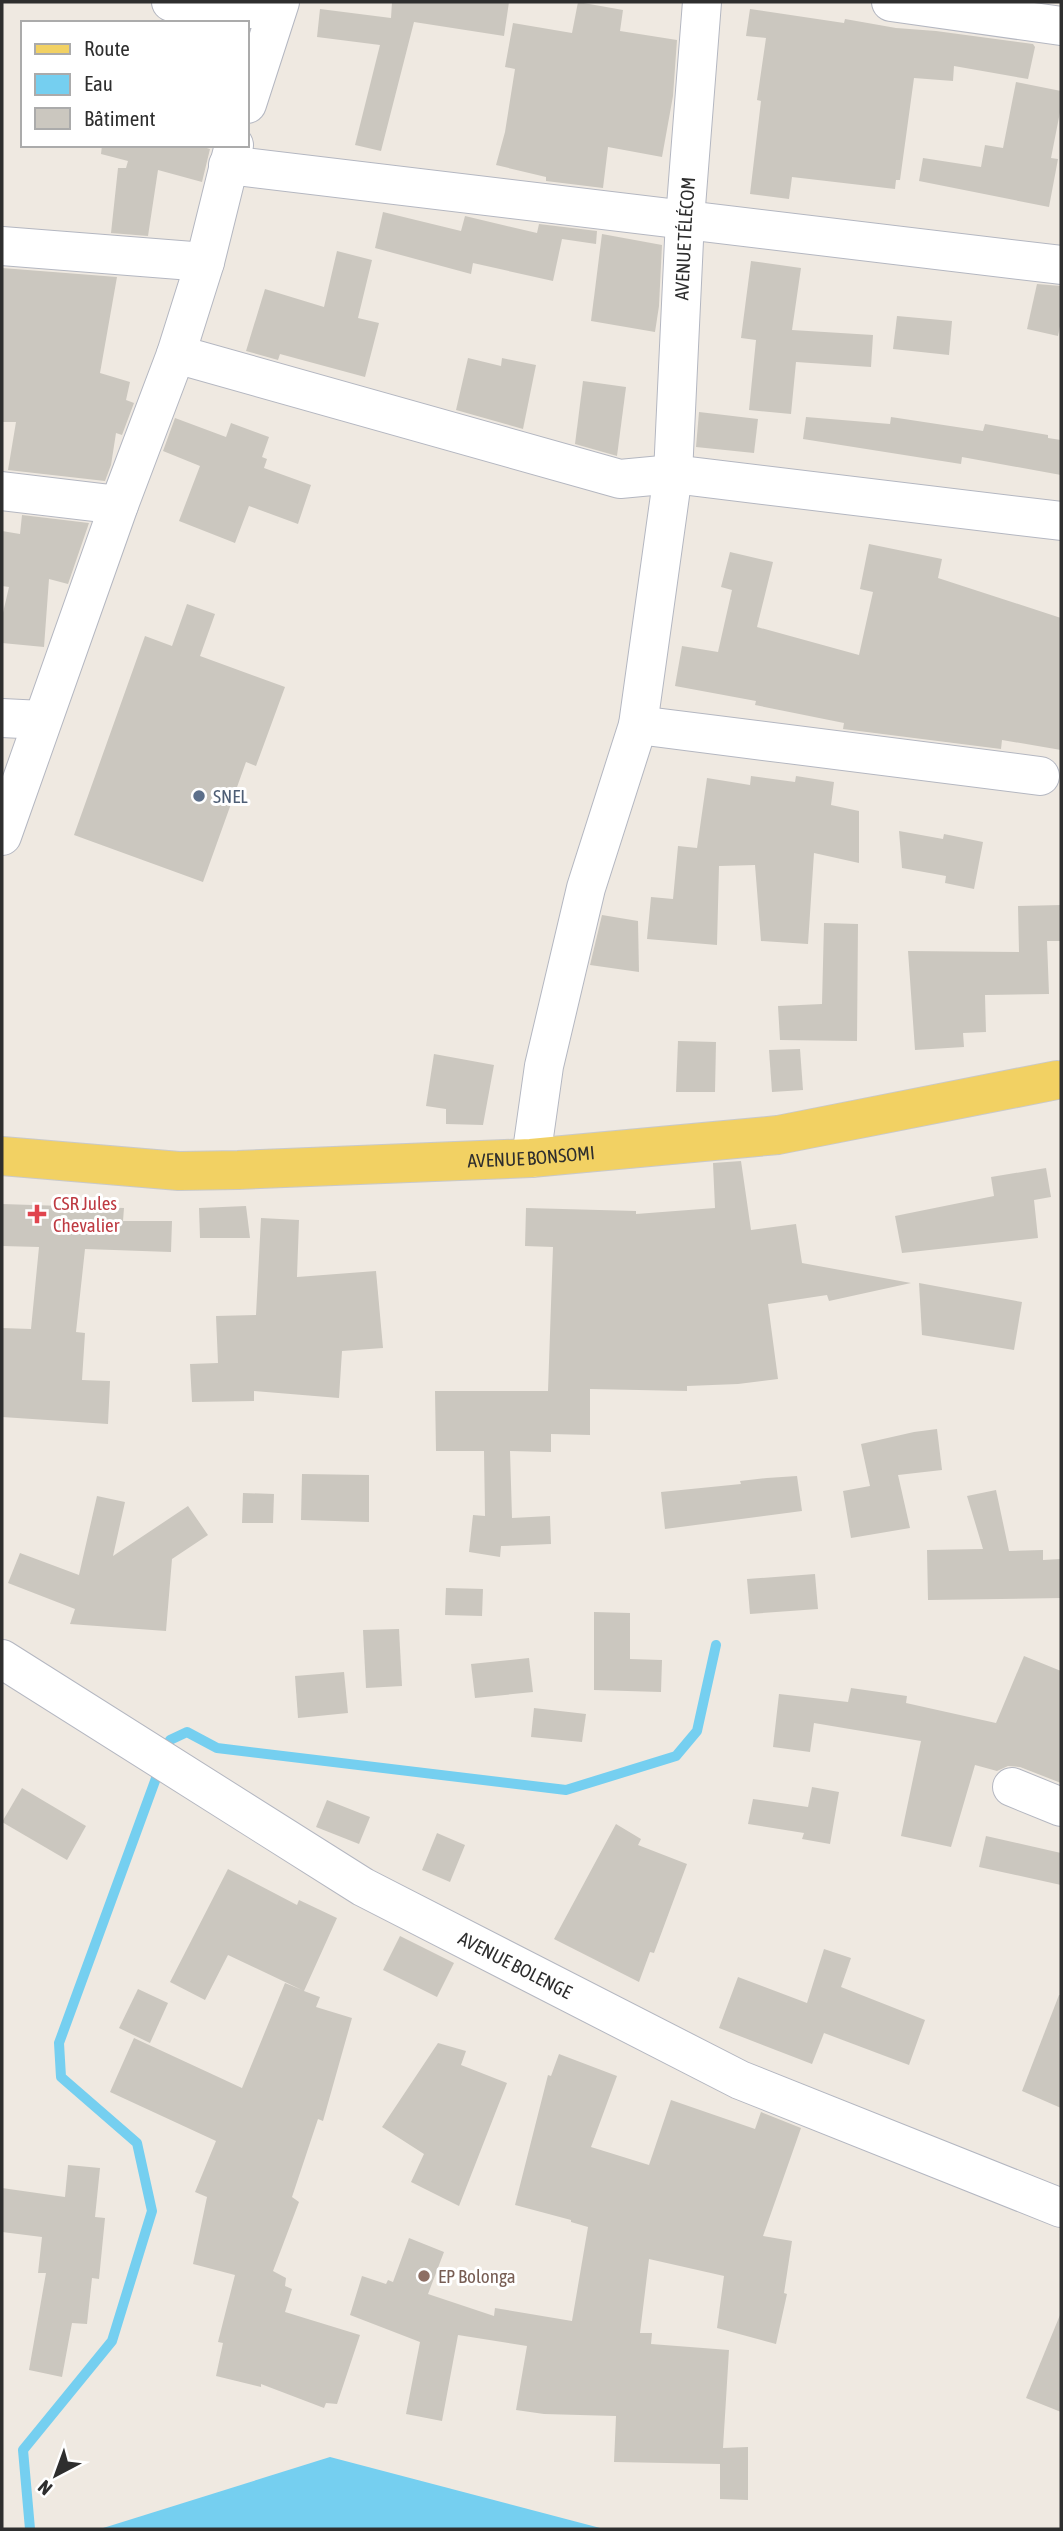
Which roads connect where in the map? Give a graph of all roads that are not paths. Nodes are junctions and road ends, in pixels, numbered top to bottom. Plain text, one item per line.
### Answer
1 (171, 2) edge
2 (702, 2) edge
3 (891, 2) edge
4 (277, 7) edge
5 (1061, 26) edge
6 (248, 101) edge
7 (231, 155) edge
8 (685, 219) junction
9 (2, 246) edge
10 (205, 262) junction
11 (1061, 265) edge
12 (176, 354) junction
13 (673, 474) junction
14 (2, 491) edge
15 (119, 505) junction
16 (1061, 521) edge
17 (2, 718) edge
18 (42, 720) junction
19 (638, 725) junction
20 (1040, 776) dead end
21 (2, 836) edge
22 (1057, 1080) dead end
23 (2, 1156) edge
24 (531, 1158) junction
25 (2, 1659) edge
26 (1012, 1787) dead end
27 (1061, 1807) edge
28 (1061, 2208) edge

1 - 4 street
2 - 8 street, AVENUE TÉLÉCOM
3 - 5 street
4 - 6 street
7 - 8 street
7 - 10 street
8 - 11 street
8 - 13 street, AVENUE TÉLÉCOM
9 - 10 street
10 - 12 street
12 - 13 street
12 - 15 street
13 - 16 street
13 - 19 street, AVENUE TÉLÉCOM
14 - 15 street
15 - 18 street
17 - 18 street
18 - 21 street
19 - 20 street
19 - 24 street, AVENUE TÉLÉCOM
22 - 24 main road, AVENUE BONSOMI
23 - 24 main road, AVENUE BONSOMI
25 - 28 street, AVENUE BOLENGE
26 - 27 street

